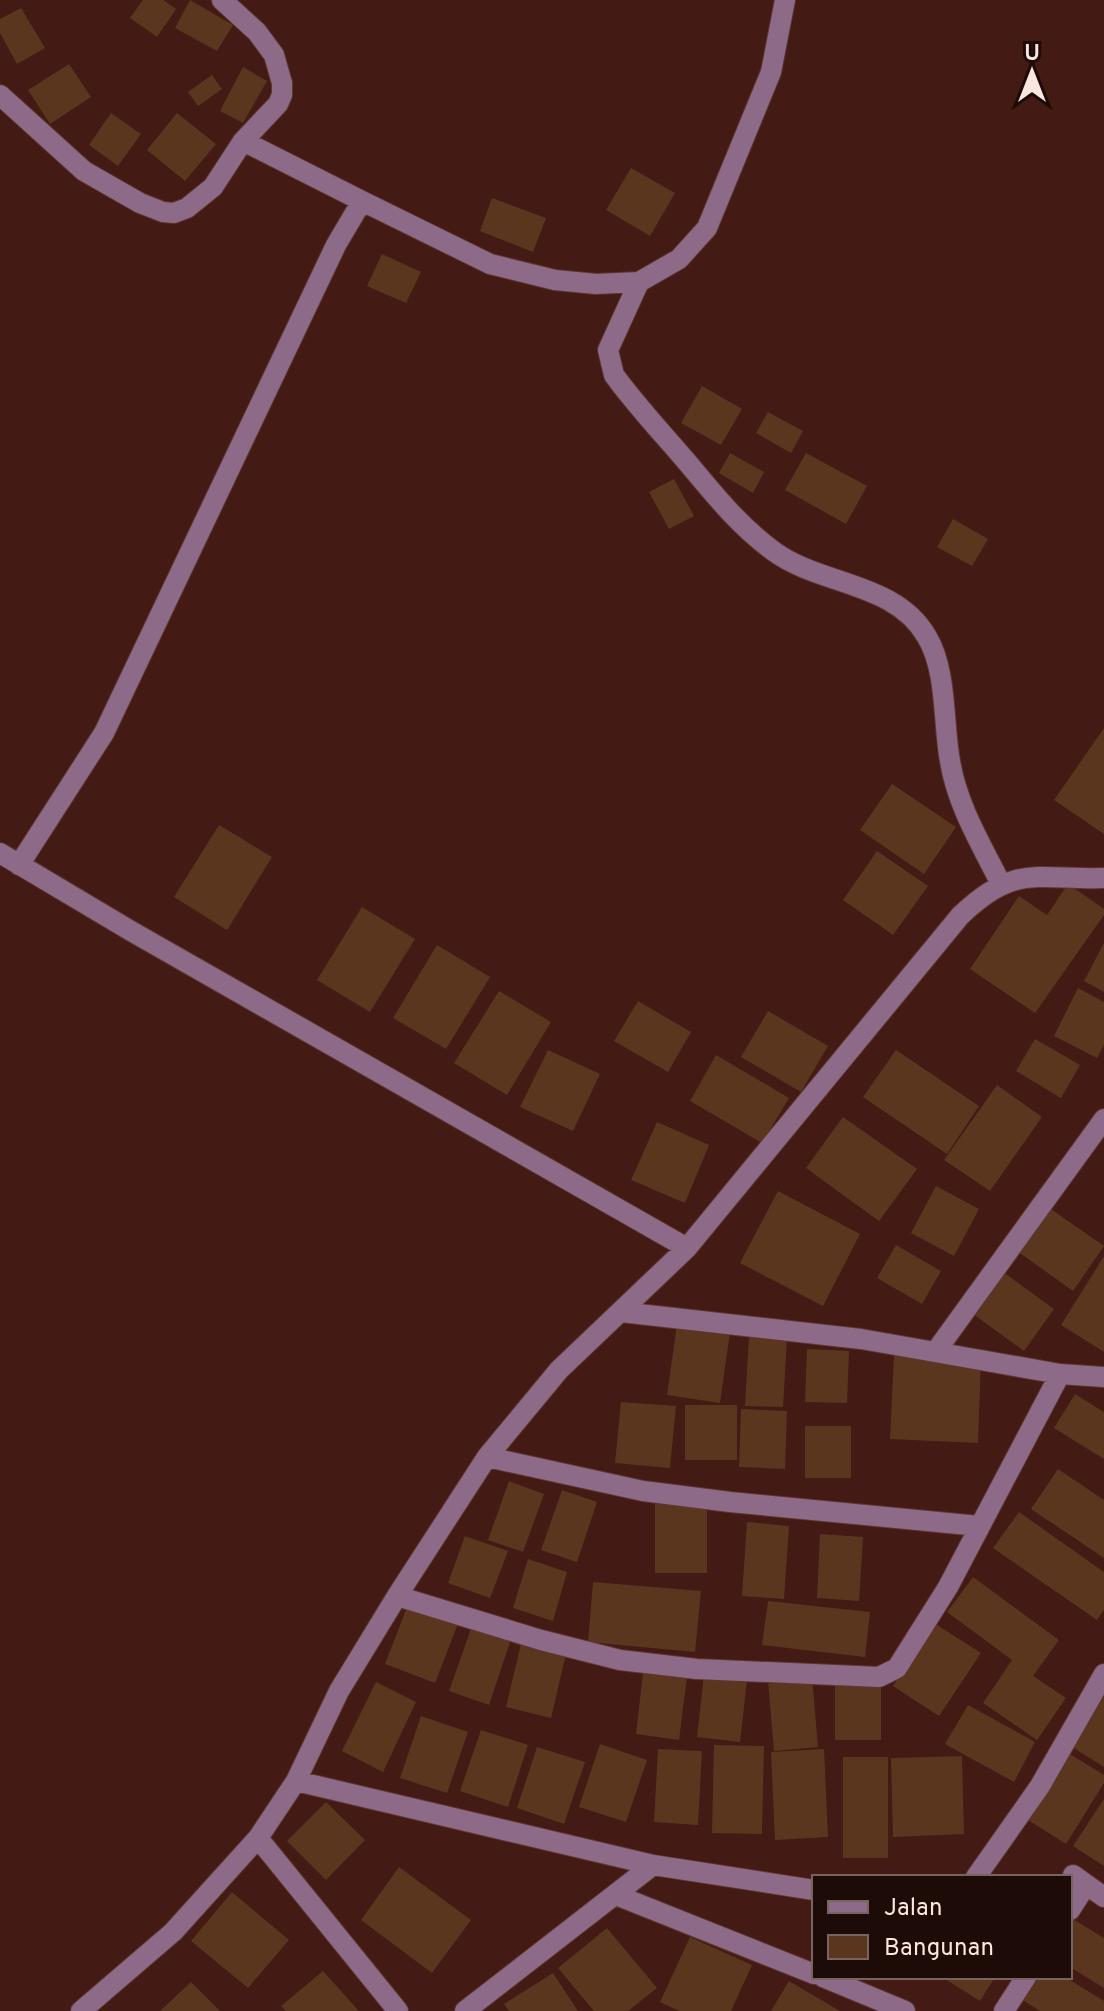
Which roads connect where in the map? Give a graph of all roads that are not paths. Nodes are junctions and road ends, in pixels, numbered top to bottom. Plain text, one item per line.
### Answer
1 (222, 0) edge
2 (785, 0) edge
3 (0, 95) edge
4 (243, 141) junction
5 (362, 201) junction
6 (639, 282) junction
7 (0, 853) edge
8 (19, 865) junction
9 (1104, 878) edge
10 (1001, 884) junction
11 (1104, 1119) edge
12 (687, 1248) junction
13 (621, 1312) junction
14 (936, 1351) junction
15 (1060, 1374) junction
16 (1104, 1377) edge
17 (487, 1457) junction
18 (979, 1526) junction
19 (397, 1596) junction
20 (1104, 1674) edge
21 (296, 1781) junction
22 (258, 1838) junction
23 (653, 1865) junction
24 (977, 1875) edge
25 (812, 1890) edge
26 (616, 1895) junction
27 (1104, 1897) edge
28 (1072, 1903) edge
29 (812, 1973) edge
30 (828, 1979) edge
31 (1025, 1979) edge
32 (95, 2007) edge
33 (398, 2011) edge
34 (465, 2011) edge
35 (905, 2011) edge
36 (1004, 2011) edge

1 - 4 street
2 - 6 street
3 - 4 street
4 - 5 street
5 - 6 street
5 - 8 street
6 - 10 street
7 - 8 street
8 - 12 street
9 - 10 street
10 - 12 street
11 - 14 street
12 - 13 street
13 - 14 street
13 - 17 street
14 - 15 street
15 - 16 street
15 - 18 street
17 - 18 street
17 - 19 street
18 - 19 street
19 - 21 street
20 - 24 street
21 - 22 street
21 - 23 street
22 - 32 street
22 - 33 street
23 - 25 street
23 - 26 street
26 - 29 street
26 - 34 street
27 - 28 street
30 - 35 street
31 - 36 street

